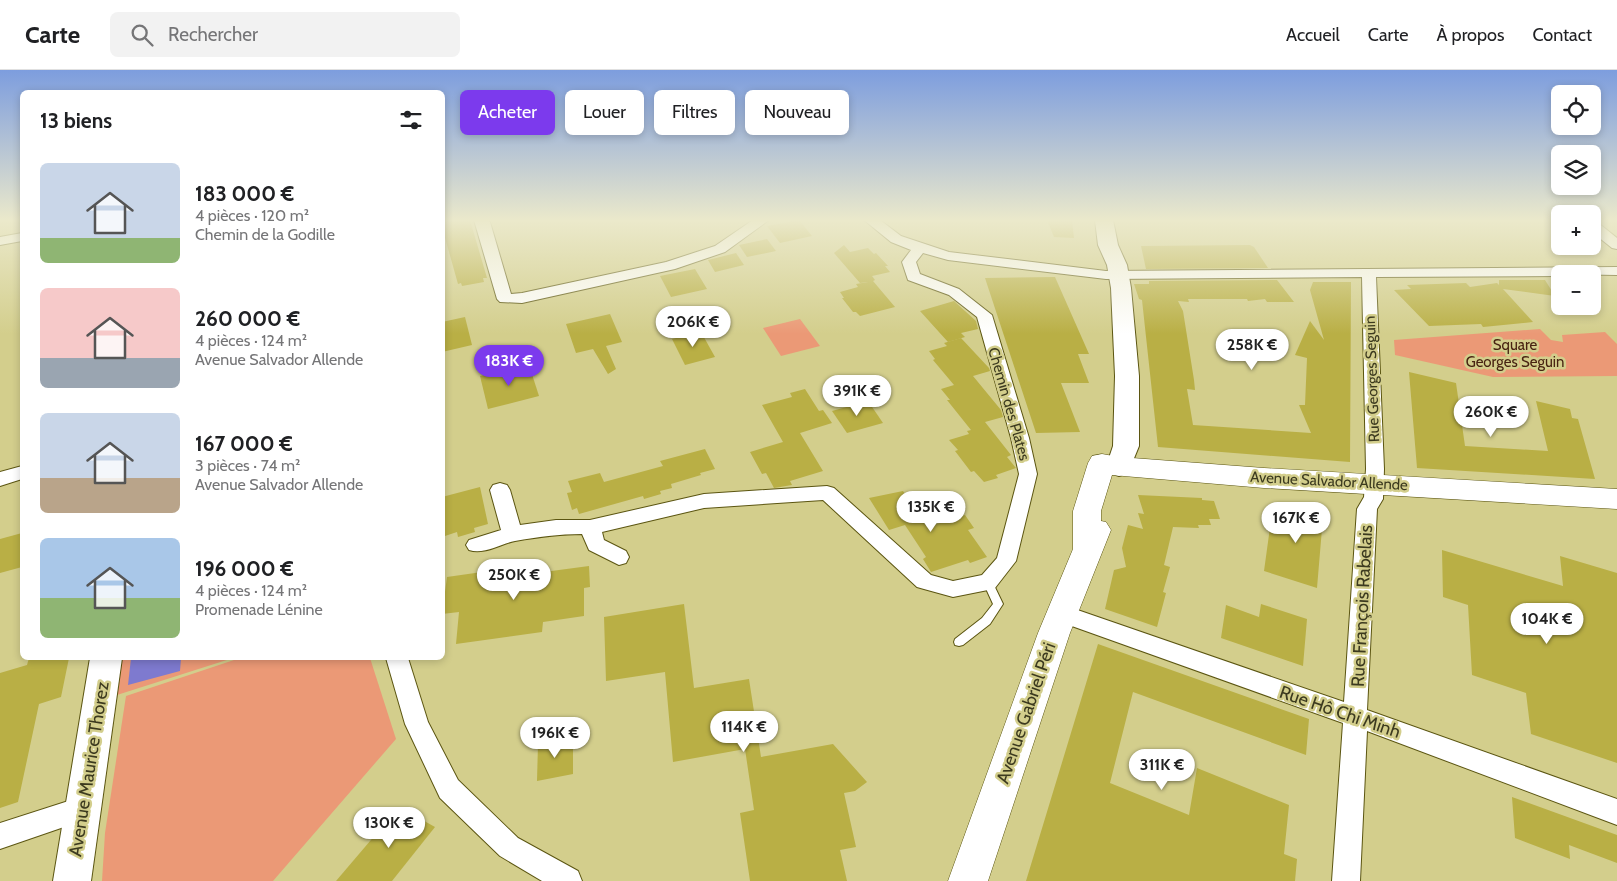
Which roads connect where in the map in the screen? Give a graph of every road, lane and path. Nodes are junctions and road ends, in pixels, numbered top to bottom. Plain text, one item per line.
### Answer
1 (494, 258) edge
2 (694, 258) edge
3 (912, 258) edge
4 (958, 258) edge
5 (1114, 258) edge
6 (1617, 271) edge
7 (1368, 273) junction
8 (1112, 275) junction
9 (1111, 465) junction
10 (20, 474) edge
11 (0, 479) edge
12 (1374, 484) junction
13 (500, 490) dead end
14 (1617, 499) edge
15 (590, 526) junction
16 (512, 534) junction
17 (476, 546) dead end
18 (619, 557) dead end
19 (988, 582) junction
20 (1063, 614) junction
21 (959, 642) dead end
22 (106, 660) edge
23 (398, 660) edge
24 (1355, 718) junction
25 (84, 808) junction
26 (1617, 812) edge
27 (0, 836) edge
28 (72, 881) edge
29 (568, 881) edge
30 (968, 881) edge
31 (1346, 881) edge

1 - 2 street
3 - 19 street, Chemin des Plates
4 - 8 street
5 - 8 street
6 - 7 street
7 - 8 street
7 - 12 street, Rue Georges Seguin
8 - 9 street
9 - 12 main road, Avenue Salvador Allende
9 - 20 main road, Avenue Gabriel Péri
10 - 11 street
12 - 14 main road, Avenue Salvador Allende
12 - 24 street, Rue François Rabelais
13 - 16 street
15 - 16 street
15 - 18 street
15 - 19 street
16 - 17 street
19 - 21 lane
20 - 24 street, Rue Hô Chi Minh
20 - 30 main road, Avenue Gabriel Péri
22 - 25 street, Avenue Maurice Thorez
23 - 29 street
24 - 26 street, Rue Hô Chi Minh
24 - 31 street, Rue François Rabelais
25 - 27 street
25 - 28 street, Avenue Maurice Thorez

